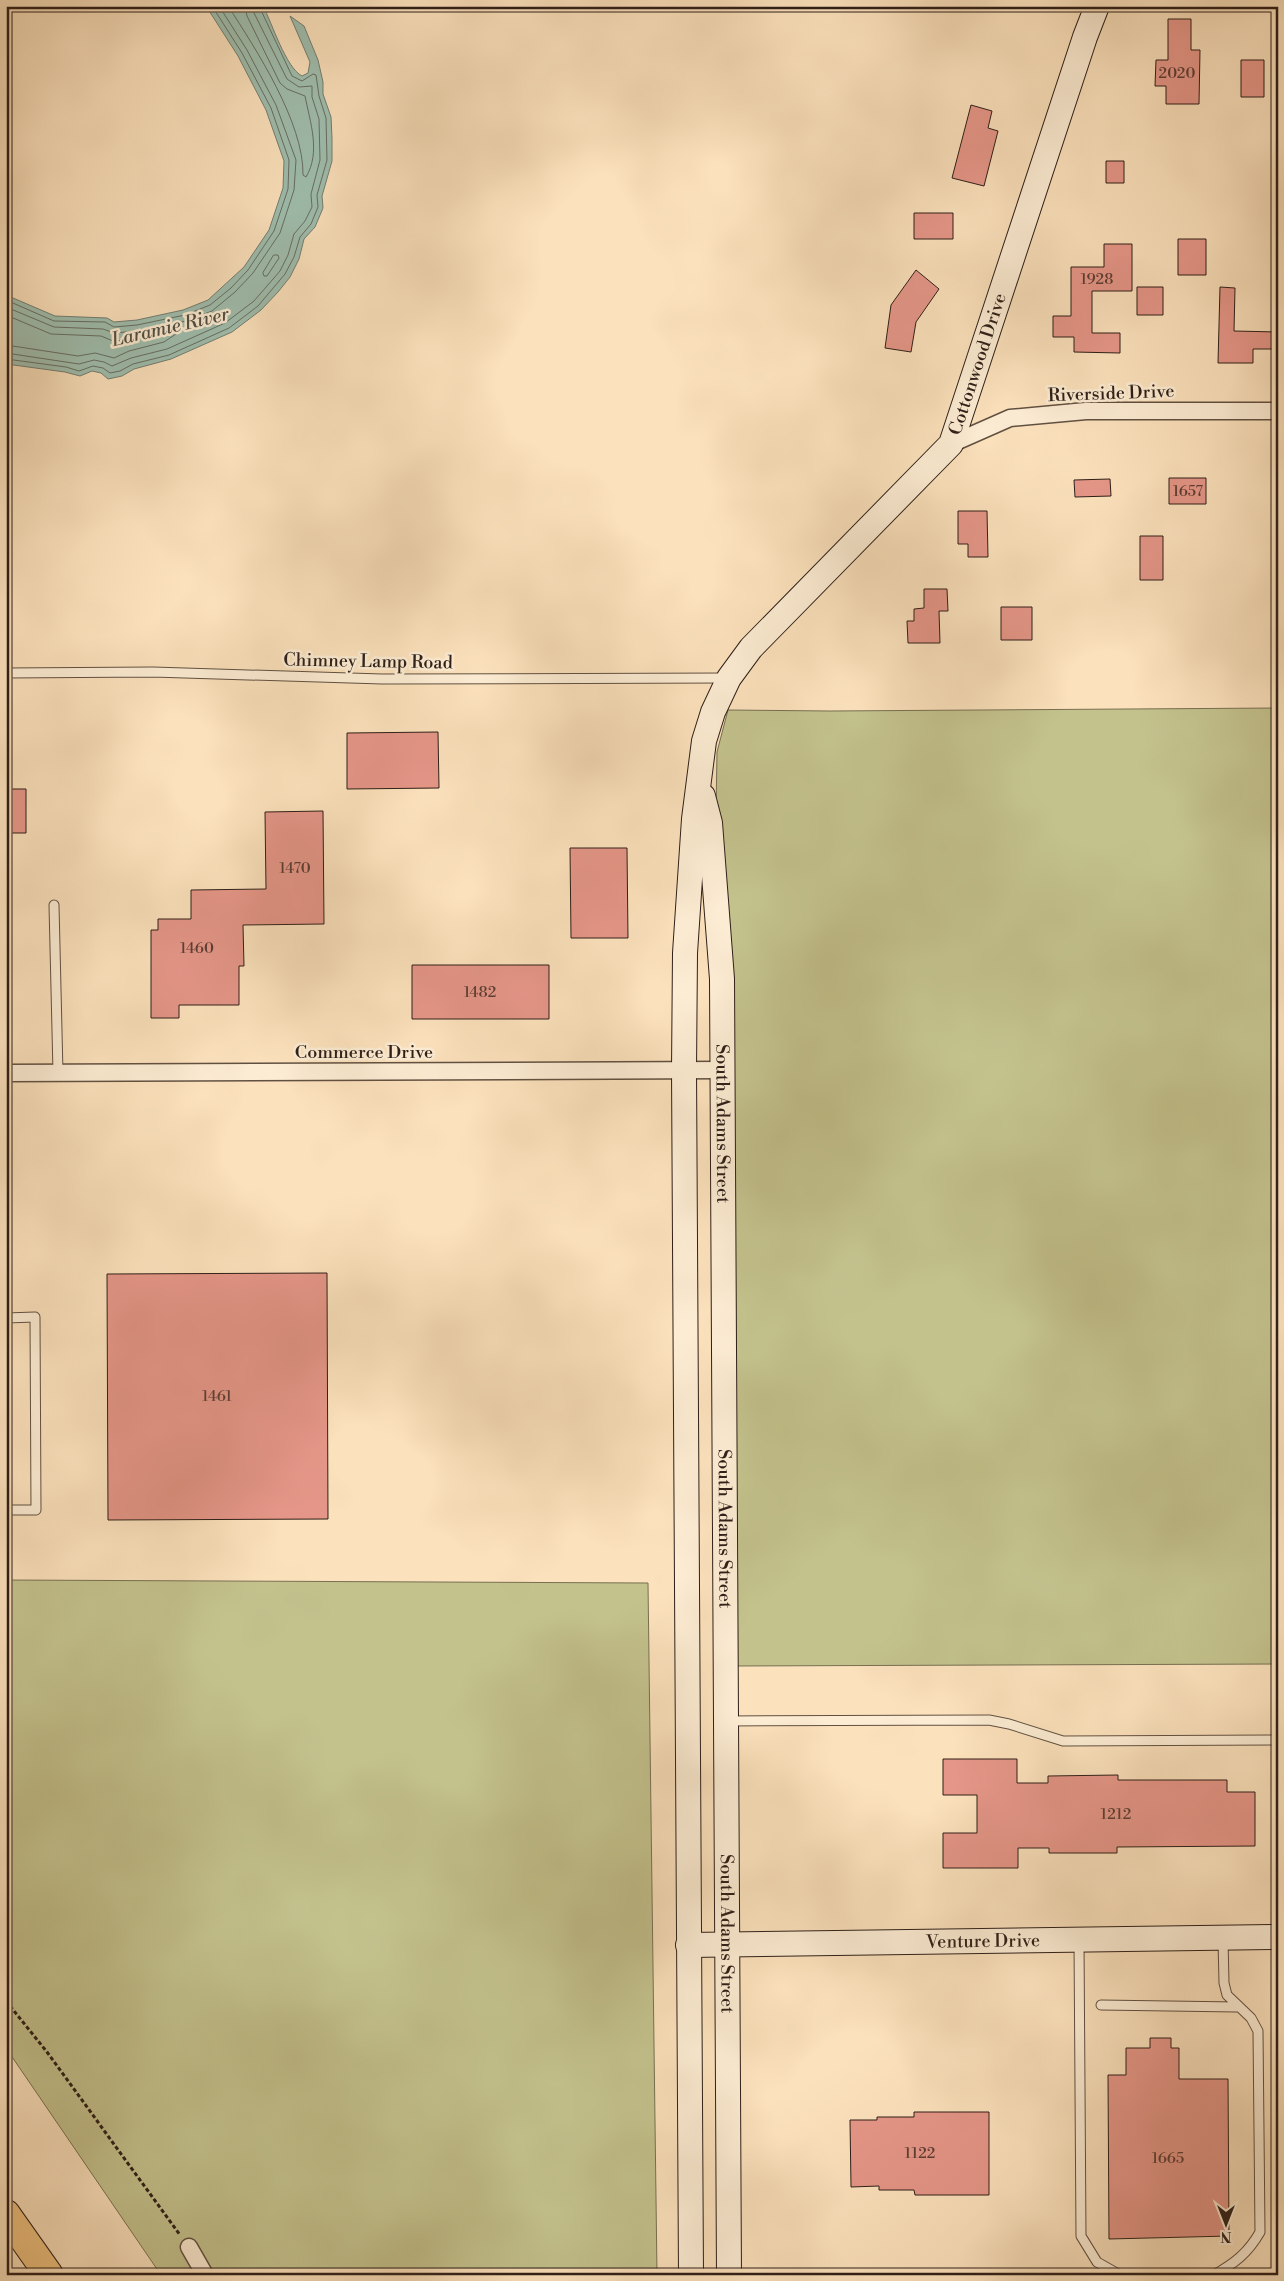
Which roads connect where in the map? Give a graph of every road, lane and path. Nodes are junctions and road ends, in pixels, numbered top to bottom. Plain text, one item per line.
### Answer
1 (1097, 6) edge
2 (1278, 411) edge
3 (950, 444) junction
4 (6, 673) edge
5 (729, 678) junction
6 (700, 785) junction
7 (54, 905) dead end
8 (684, 1070) junction
9 (722, 1070) junction
10 (6, 1073) edge
11 (58, 1073) junction
12 (6, 1318) edge
13 (6, 1510) edge
14 (725, 1721) junction
15 (1278, 1740) edge
16 (1278, 1937) edge
17 (1223, 1938) junction
18 (1079, 1940) junction
19 (688, 1945) junction
20 (728, 1945) junction
21 (6, 2001) edge
22 (1101, 2005) dead end
23 (1237, 2006) junction
24 (6, 2214) edge
25 (189, 2247) joint
26 (49, 2275) edge
27 (205, 2275) edge
28 (692, 2275) edge
29 (729, 2275) edge
30 (1120, 2275) edge
31 (1214, 2275) edge

1 - 3 street, Cottonwood Drive
2 - 3 street, Riverside Drive
3 - 5 street, Cottonwood Drive
4 - 5 lane, Chimney Lamp Road
5 - 6 street, South Adams Street
6 - 8 street, South Adams Street
6 - 9 street, South Adams Street
7 - 11 lane
8 - 9 street, Commerce Drive
8 - 11 street, Commerce Drive
8 - 19 street, South Adams Street
9 - 14 street, South Adams Street
10 - 11 street, Commerce Drive
12 - 13 lane
14 - 15 lane
14 - 20 street, South Adams Street
16 - 17 street, Venture Drive
17 - 18 street, Venture Drive
17 - 23 lane
18 - 20 street, Venture Drive
18 - 30 lane
19 - 20 street, Venture Drive
19 - 28 street, South Adams Street
20 - 29 street, South Adams Street
21 - 25 path
22 - 23 lane
23 - 31 lane
24 - 26 highway
25 - 27 street

